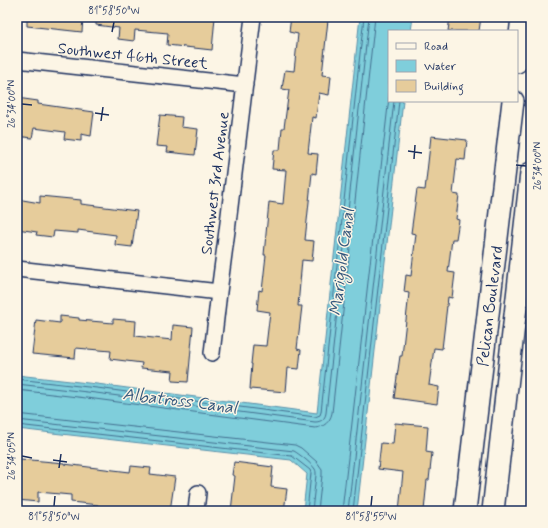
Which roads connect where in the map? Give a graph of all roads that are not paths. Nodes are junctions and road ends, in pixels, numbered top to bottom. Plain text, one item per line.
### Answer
1 (253, 17) edge
2 (522, 17) edge
3 (518, 53) edge
4 (17, 60) edge
5 (245, 85) junction
6 (512, 102) edge
7 (531, 173) edge
8 (17, 269) edge
9 (219, 292) junction
10 (212, 354) dead end
11 (198, 493) dead end
12 (196, 511) edge
13 (465, 511) edge
14 (493, 511) edge

1 - 5 street, Southwest 3rd Avenue
2 - 3 street
4 - 5 street, Southwest 46th Street
5 - 9 street, Southwest 3rd Avenue
6 - 13 street, Pelican Boulevard
7 - 14 street, Pelican Boulevard
8 - 9 street
9 - 10 street, Southwest 3rd Avenue
11 - 12 street

